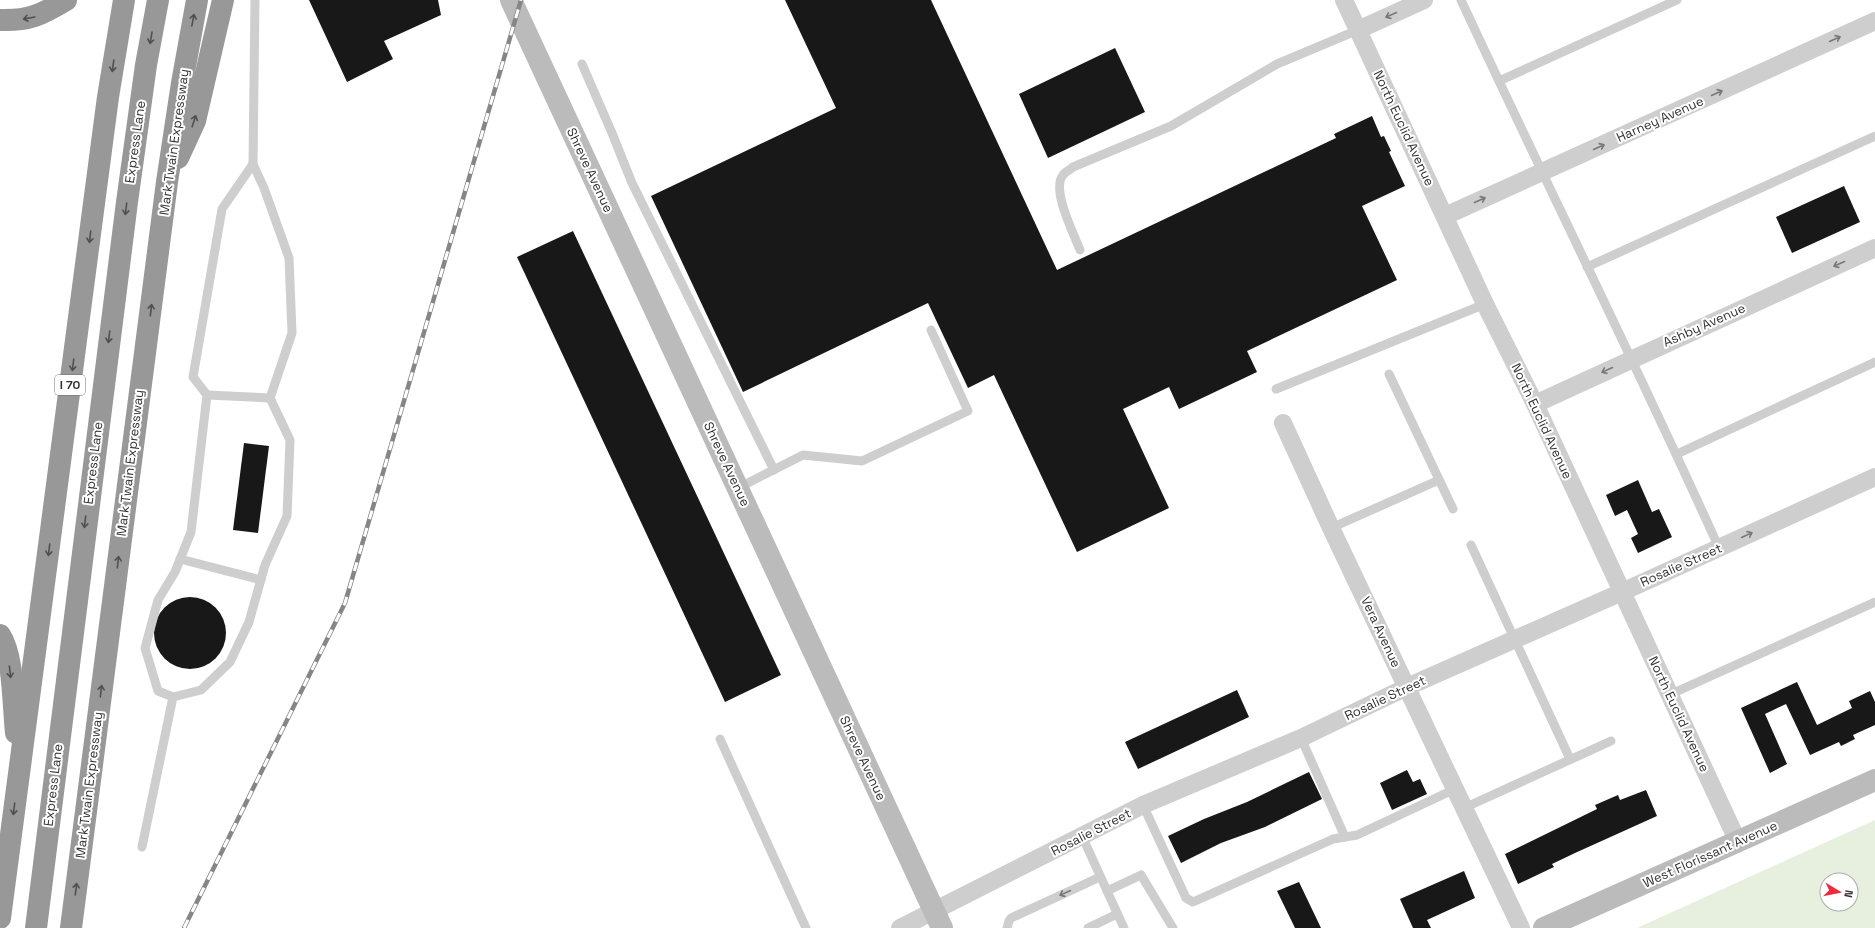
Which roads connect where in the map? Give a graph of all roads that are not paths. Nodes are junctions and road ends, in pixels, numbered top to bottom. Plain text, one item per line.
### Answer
1 (124, 0) edge
2 (158, 0) edge
3 (197, 0) edge
4 (223, 0) edge
5 (255, 0) edge
6 (511, 0) edge
7 (1344, 0) edge
8 (1424, 0) edge
9 (1461, 0) edge
10 (1677, 0) edge
11 (53, 2) edge
12 (0, 20) edge
13 (1875, 21) edge
14 (1358, 30) junction
15 (582, 64) dead end
16 (1499, 81) junction
17 (1875, 136) edge
18 (253, 164) junction
19 (1541, 173) junction
20 (167, 182) junction
21 (1445, 216) junction
22 (1875, 248) edge
23 (1080, 250) dead end
24 (1587, 267) junction
25 (1485, 304) junction
26 (931, 330) dead end
27 (1632, 358) junction
28 (1875, 362) edge
29 (1389, 374) dead end
30 (1276, 389) dead end
31 (207, 395) junction
32 (270, 398) junction
33 (1534, 404) junction
34 (1283, 422) dead end
35 (1677, 454) junction
36 (774, 470) junction
37 (1875, 476) edge
38 (1439, 480) junction
39 (738, 488) junction
40 (1453, 509) dead end
41 (1331, 528) junction
42 (1471, 545) dead end
43 (1719, 548) junction
44 (180, 559) junction
45 (261, 580) junction
46 (1622, 592) junction
47 (1875, 602) edge
48 (0, 634) edge
49 (1516, 639) junction
50 (1407, 687) junction
51 (1670, 695) junction
52 (173, 697) junction
53 (720, 738) dead end
54 (1301, 738) junction
55 (1611, 740) dead end
56 (1570, 760) junction
57 (19, 771) junction
58 (1875, 780) edge
59 (1455, 788) junction
60 (1143, 805) junction
61 (1464, 808) junction
62 (1082, 836) junction
63 (1345, 837) junction
64 (1738, 842) junction
65 (142, 847) dead end
66 (1100, 877) junction
67 (1107, 891) junction
68 (1117, 914) junction
69 (0, 918) edge
70 (938, 920) edge
71 (36, 928) edge
72 (71, 928) edge
73 (806, 928) edge
74 (900, 928) edge
75 (1008, 928) edge
76 (1088, 928) edge
77 (1124, 928) edge
78 (1173, 928) edge
79 (1521, 928) edge
80 (1544, 928) edge

1 -> 57 highway, I 70
2 -> 71 highway, Express Lane
20 -> 3 highway, Mark Twain Expressway
20 -> 4 highway
5 - 18 lane
6 - 39 street, Shreve Avenue
7 - 14 street, North Euclid Avenue
8 -> 14 street
9 - 16 lane
10 - 16 lane
11 -> 12 highway
19 -> 13 street, Harney Avenue
14 - 21 street, North Euclid Avenue
14 - 23 lane
15 - 36 lane
16 - 19 lane
17 - 24 lane
18 - 31 lane
18 - 32 lane
21 -> 19 street, Harney Avenue
19 - 24 lane
72 -> 20 highway, Mark Twain Expressway
21 - 25 street, North Euclid Avenue
22 -> 27 street, Ashby Avenue
24 - 27 lane
25 - 30 lane
25 - 33 street, North Euclid Avenue
26 - 36 lane
27 -> 33 street, Ashby Avenue
27 - 35 lane
28 - 35 lane
29 - 38 lane
31 - 32 lane
31 - 44 lane
32 - 45 lane
33 - 46 street, North Euclid Avenue
34 - 41 street, Vera Avenue
35 - 43 lane
36 - 39 lane
43 -> 37 street, Rosalie Street
38 - 40 lane
38 - 41 lane
39 - 70 street, Shreve Avenue
41 - 50 street, Vera Avenue
42 - 49 lane
43 - 46 street, Rosalie Street
44 - 45 lane
44 - 52 lane
45 - 52 lane
46 - 49 street, Rosalie Street
46 - 51 street, North Euclid Avenue
47 - 51 lane
48 -> 57 highway
49 - 50 street, Rosalie Street
49 - 56 lane
50 - 54 street, Rosalie Street
50 - 59 street, Vera Avenue
51 - 64 street, North Euclid Avenue
52 - 65 lane
53 - 73 lane
54 - 60 street, Rosalie Street
54 - 63 lane
55 - 56 lane
56 - 61 lane
57 -> 69 highway, I 70
58 - 64 street, West Florissant Avenue
59 - 61 street, Vera Avenue
59 - 63 lane
60 - 62 street, Rosalie Street
60 - 63 lane
61 - 79 street, Vera Avenue
62 - 66 lane
62 - 70 street, Rosalie Street
64 - 80 street, West Florissant Avenue
66 - 67 lane
66 -> 75 lane
67 - 68 lane
67 - 78 lane
68 - 76 lane
68 - 77 lane
70 - 74 street, Rosalie Street

